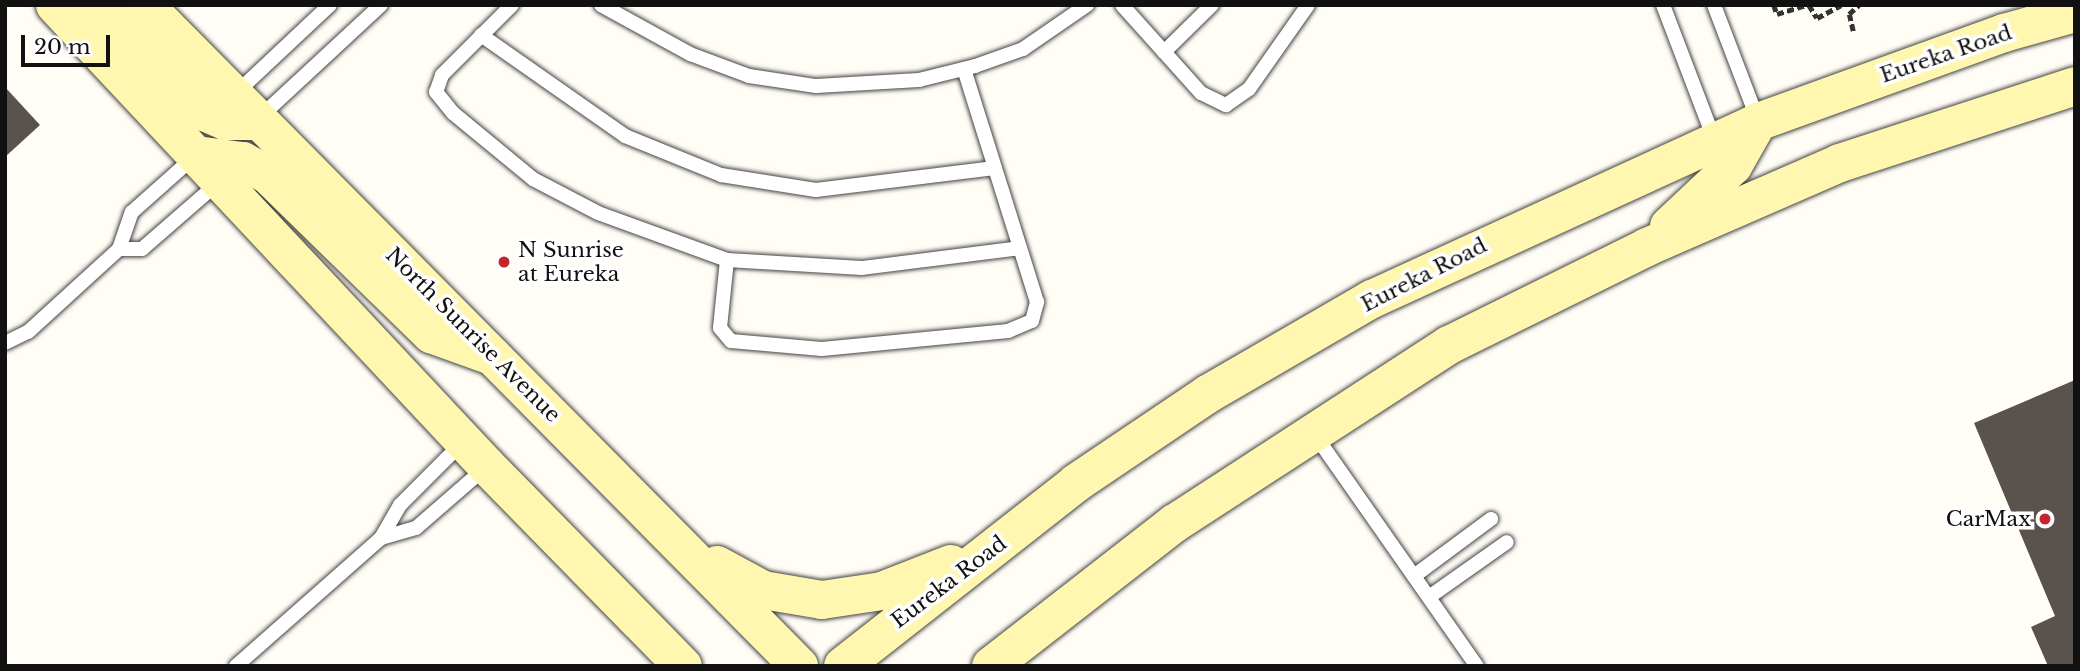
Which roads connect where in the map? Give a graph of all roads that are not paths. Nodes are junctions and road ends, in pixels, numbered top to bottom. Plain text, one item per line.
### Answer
1 (55, 5) edge
2 (98, 5) edge
3 (145, 5) edge
4 (330, 5) edge
5 (381, 5) edge
6 (512, 5) edge
7 (601, 5) edge
8 (1087, 5) edge
9 (1122, 5) edge
10 (1212, 5) edge
11 (1308, 5) edge
12 (1663, 5) edge
13 (1713, 5) edge
14 (2075, 13) edge
15 (481, 36) junction
16 (1164, 52) junction
17 (964, 69) junction
18 (2075, 86) edge
19 (244, 109) junction
20 (1758, 122) junction
21 (1715, 141) junction
22 (209, 167) junction
23 (995, 168) junction
24 (1647, 247) junction
25 (1020, 248) junction
26 (119, 249) junction
27 (727, 260) junction
28 (5, 343) edge
29 (498, 357) junction
30 (1312, 431) junction
31 (475, 454) junction
32 (1490, 519) dead end
33 (664, 528) junction
34 (381, 538) junction
35 (1007, 538) junction
36 (1507, 542) dead end
37 (1414, 576) junction
38 (1429, 597) junction
39 (1072, 602) junction
40 (236, 666) edge
41 (683, 666) edge
42 (799, 666) edge
43 (843, 666) edge
44 (991, 666) edge
45 (1018, 666) edge
46 (1477, 666) edge

1 - 22 main road
2 - 19 main road
3 - 19 main road, North Sunrise Avenue
4 - 19 lane
5 - 19 lane
6 - 15 lane
7 - 17 lane
8 - 17 lane
9 - 16 lane
10 - 16 lane
11 - 16 lane
12 - 21 lane
13 - 20 lane
14 - 20 main road, Eureka Road
15 - 23 lane
15 - 27 lane
17 - 23 lane
18 - 24 main road
19 - 29 main road, North Sunrise Avenue
20 - 21 main road, Eureka Road
20 - 24 main road
21 - 35 main road, Eureka Road
22 - 26 lane
22 - 26 lane
22 - 29 main road
22 - 31 main road
23 - 25 lane
24 - 30 main road
25 - 27 lane
25 - 27 lane
26 - 28 lane
29 - 33 main road, North Sunrise Avenue
30 - 37 lane
30 - 39 main road
31 - 34 lane
31 - 34 lane
31 - 41 main road
32 - 37 lane
33 - 35 main road
33 - 42 main road, North Sunrise Avenue
34 - 40 lane
35 - 43 main road, Eureka Road
36 - 38 lane
37 - 38 lane
38 - 46 lane
39 - 44 main road
39 - 45 main road

